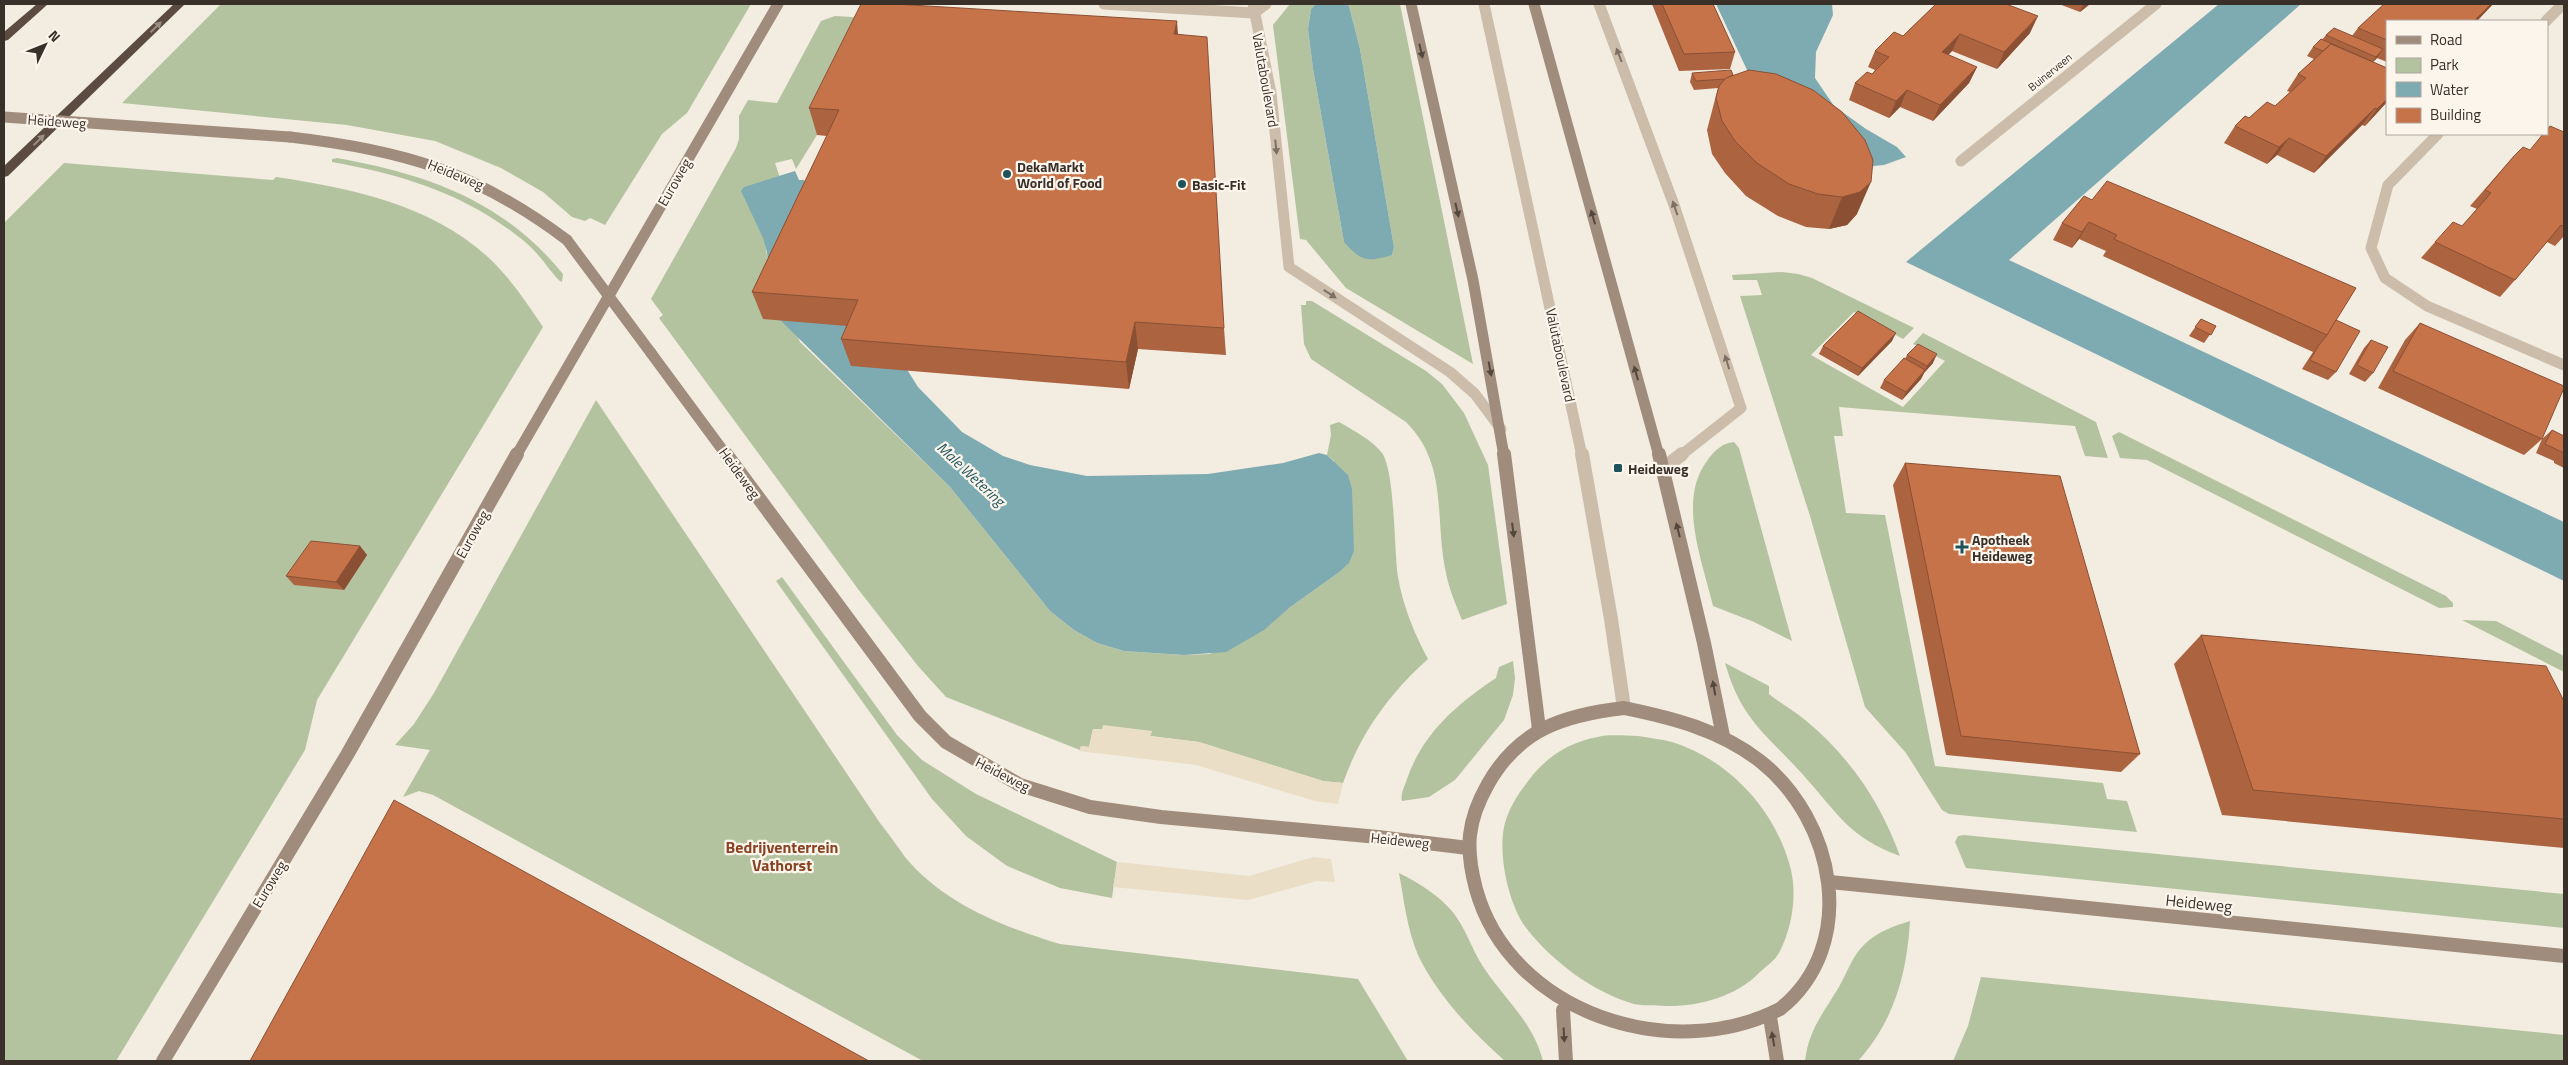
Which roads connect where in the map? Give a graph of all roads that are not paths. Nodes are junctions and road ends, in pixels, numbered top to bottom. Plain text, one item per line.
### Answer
1 (43, 4) edge
2 (180, 4) edge
3 (778, 4) edge
4 (1104, 4) edge
5 (1266, 4) edge
6 (1411, 4) edge
7 (1484, 4) edge
8 (1534, 4) edge
9 (1599, 4) edge
10 (2156, 4) edge
11 (2563, 4) edge
12 (1254, 8) edge
13 (2547, 20) edge
14 (4, 38) edge
15 (4, 117) edge
16 (2437, 135) edge
17 (1961, 161) dead end
18 (4, 173) edge
19 (2564, 365) edge
20 (1501, 429) junction
21 (1663, 469) junction
22 (1624, 708) junction
23 (1539, 729) junction
24 (1723, 736) junction
25 (1468, 848) junction
26 (1830, 882) junction
27 (2564, 956) edge
28 (1563, 1010) junction
29 (1770, 1017) junction
30 (163, 1061) edge
31 (1566, 1061) edge
32 (1777, 1061) edge

1 - 14 highway
18 -> 2 highway
3 - 30 main road, Euroweg
4 - 12 street
5 - 12 street, Valutaboulevard
6 -> 20 main road, Valutaboulevard
7 - 22 street, Valutaboulevard
21 -> 8 main road
21 -> 9 street
10 - 17 street, Buinerveen
11 - 13 street
12 -> 20 street, Valutaboulevard
15 - 25 main road, Heideweg, bridge
16 - 19 street
20 -> 23 main road, Valutaboulevard
24 -> 21 main road
22 - 23 main road
22 - 24 main road
23 - 25 main road
24 - 26 main road
25 - 28 main road
26 - 27 main road, Heideweg
26 - 29 main road
28 - 29 main road
28 -> 31 main road
32 -> 29 main road

